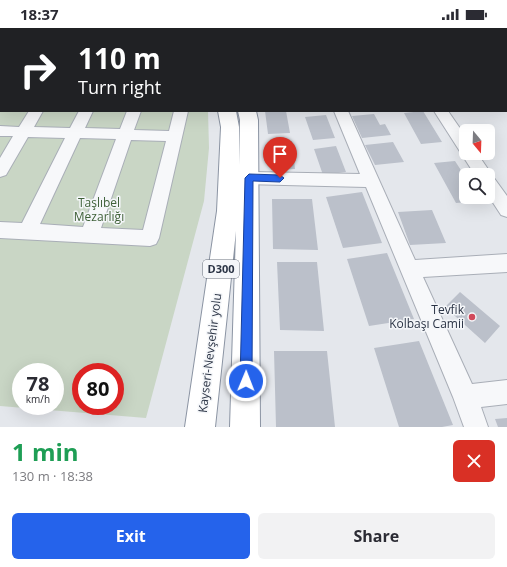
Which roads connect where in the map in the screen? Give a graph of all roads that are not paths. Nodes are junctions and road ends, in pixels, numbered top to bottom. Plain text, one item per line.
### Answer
1 (35, 112) edge
2 (86, 112) edge
3 (134, 112) edge
4 (181, 112) edge
5 (227, 112) edge
6 (247, 112) edge
7 (341, 112) edge
8 (441, 112) edge
9 (0, 131) edge
10 (24, 132) junction
11 (75, 133) junction
12 (125, 135) junction
13 (175, 136) junction
14 (459, 139) edge
15 (0, 171) edge
16 (249, 178) junction
17 (371, 181) junction
18 (495, 192) edge
19 (507, 210) edge
20 (0, 230) edge
21 (27, 232) junction
22 (89, 235) junction
23 (507, 263) edge
24 (409, 269) junction
25 (507, 392) edge
26 (465, 397) junction
27 (200, 427) edge
28 (245, 427) edge
29 (476, 427) edge

1 - 10 street
2 - 11 street
3 - 12 street
4 - 13 street
5 - 27 highway, Kayseri-Nevşehir yolu / D300
6 - 16 highway, D300
7 - 17 street
8 - 14 street
9 - 10 street
10 - 11 street
10 - 15 street
11 - 12 street
11 - 21 street
12 - 13 street
12 - 22 street
13 - 22 street
16 - 17 street
16 - 28 highway, D300
17 - 24 street
18 - 19 street
20 - 21 street
21 - 22 street
23 - 24 street
24 - 26 street
25 - 26 street
26 - 29 street

